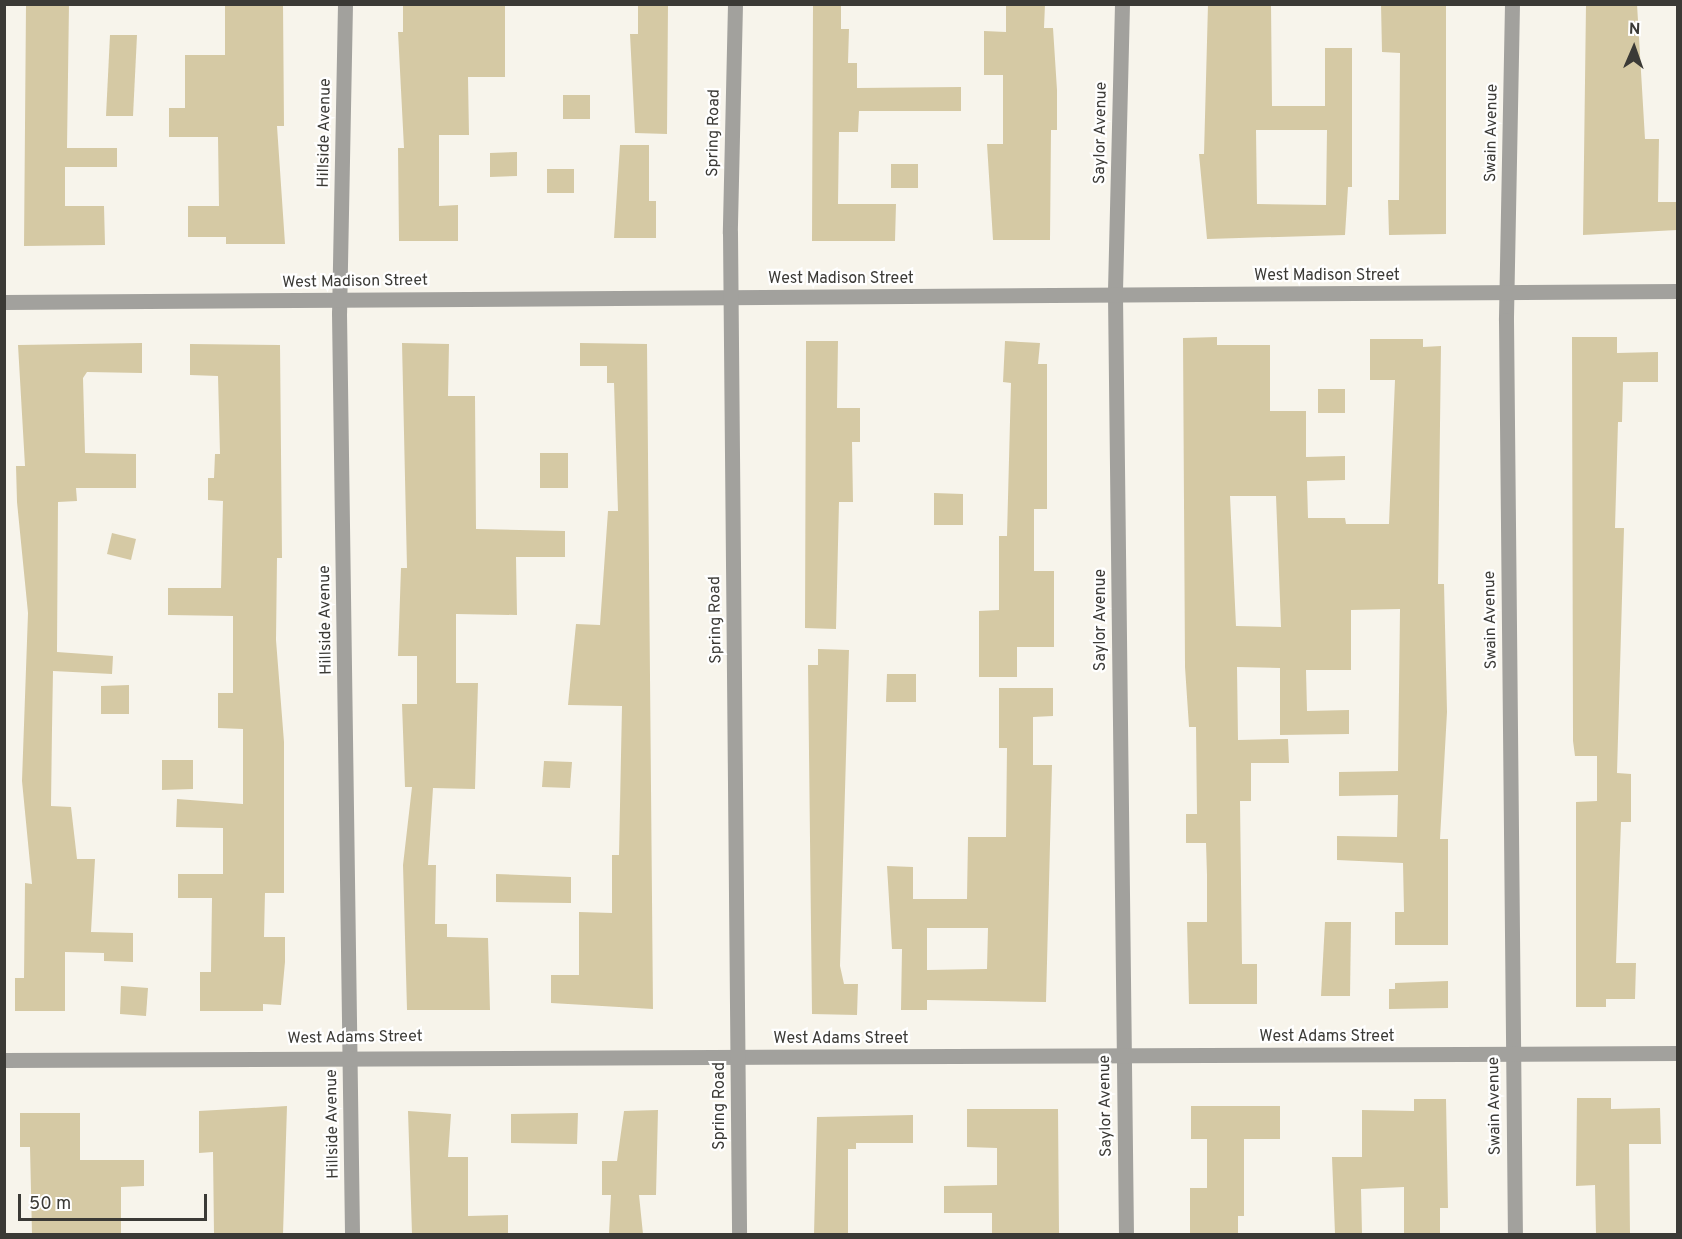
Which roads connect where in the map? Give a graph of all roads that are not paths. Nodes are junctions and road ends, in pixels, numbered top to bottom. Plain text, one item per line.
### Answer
1 (345, 4) edge
2 (735, 4) edge
3 (1122, 4) edge
4 (1512, 4) edge
5 (1677, 291) edge
6 (1506, 292) junction
7 (1115, 295) junction
8 (732, 298) junction
9 (339, 300) junction
10 (4, 302) edge
11 (1512, 1053) junction
12 (1677, 1053) edge
13 (738, 1055) junction
14 (1123, 1056) junction
15 (351, 1057) junction
16 (4, 1060) edge
17 (352, 1234) edge
18 (739, 1234) edge
19 (1126, 1234) edge
20 (1515, 1234) edge

1 - 9 street, Hillside Avenue
2 - 8 street, Spring Road
3 - 7 street, Saylor Avenue
4 - 6 street, Swain Avenue
5 - 6 street, West Madison Street
6 - 7 street, West Madison Street
6 - 11 street, Swain Avenue
7 - 8 street, West Madison Street
7 - 14 street, Saylor Avenue
8 - 9 street, West Madison Street
8 - 13 street, Spring Road
9 - 10 street, West Madison Street
9 - 15 street, Hillside Avenue
11 - 12 street, West Adams Street
11 - 14 street, West Adams Street
11 - 20 street, Swain Avenue
13 - 14 street, West Adams Street
13 - 15 street, West Adams Street
13 - 18 street, Spring Road
14 - 19 street, Saylor Avenue
15 - 16 street, West Adams Street
15 - 17 street, Hillside Avenue

